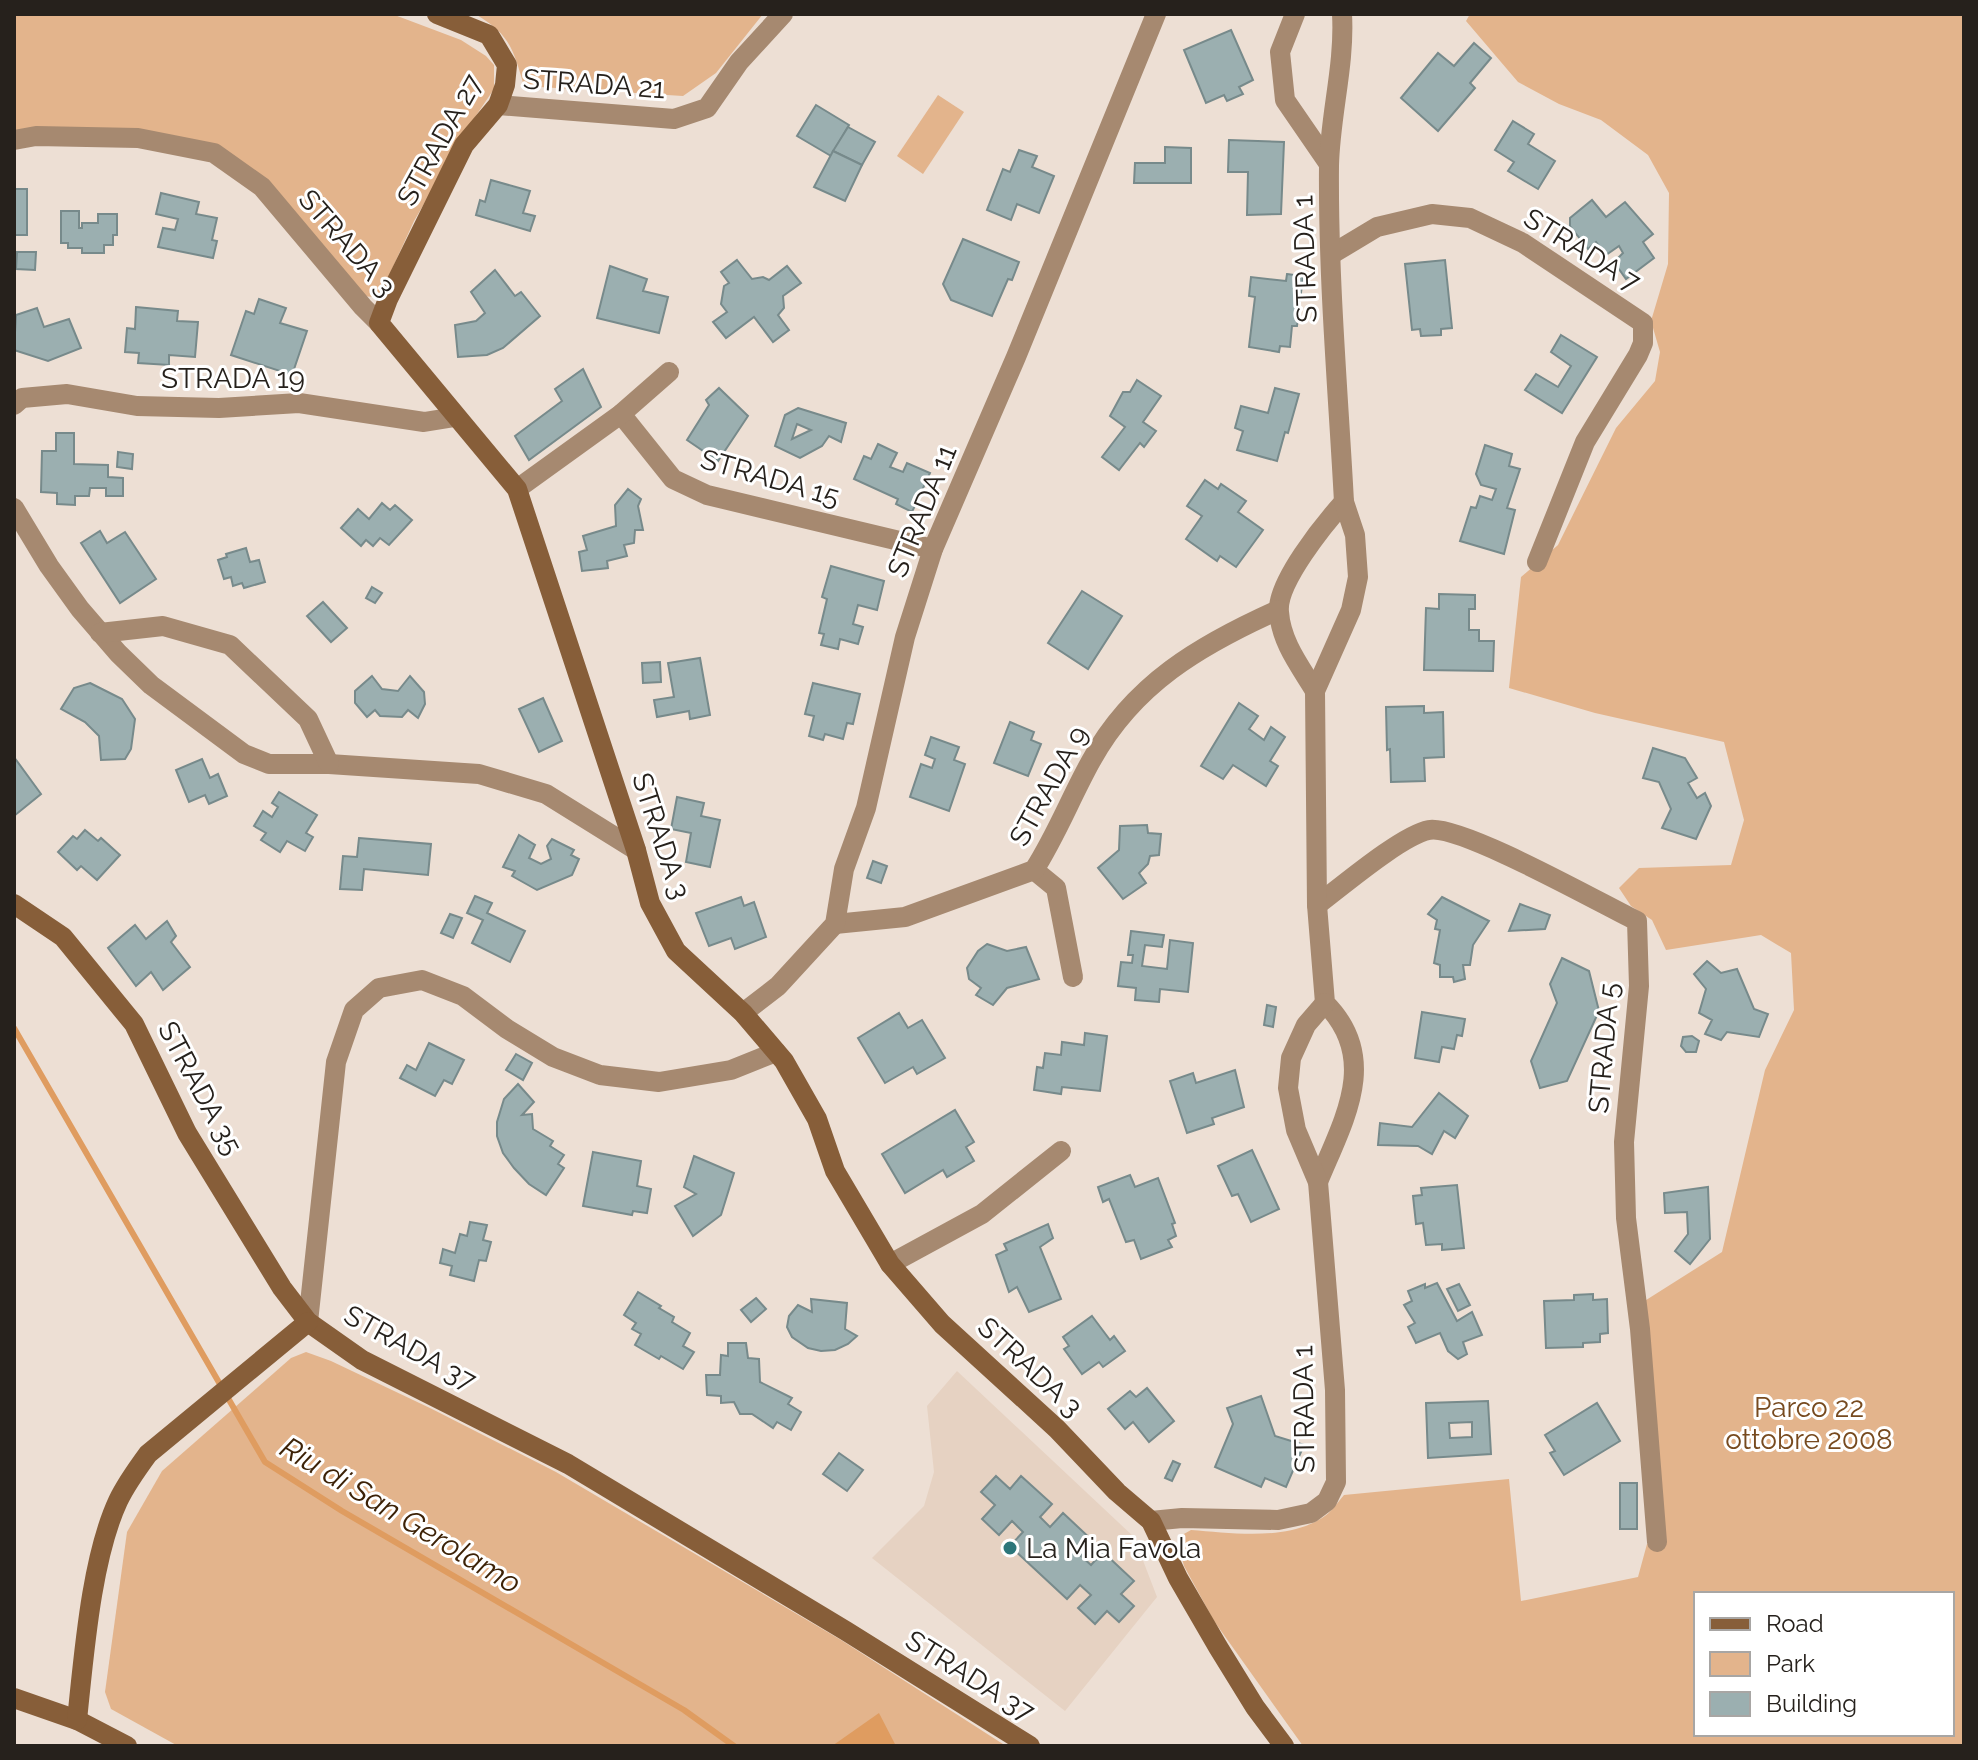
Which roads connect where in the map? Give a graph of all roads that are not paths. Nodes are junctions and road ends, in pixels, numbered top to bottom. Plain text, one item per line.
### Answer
1 (437, 14) edge
2 (783, 14) edge
3 (1156, 14) edge
4 (1295, 14) edge
5 (1342, 14) edge
6 (498, 105) junction
7 (14, 140) edge
8 (1329, 164) junction
9 (1332, 254) junction
10 (379, 323) junction
11 (669, 372) dead end
12 (14, 405) edge
13 (621, 414) junction
14 (455, 417) junction
15 (517, 489) junction
16 (1344, 502) junction
17 (14, 508) edge
18 (933, 549) junction
19 (1537, 562) dead end
20 (1278, 610) junction
21 (100, 633) junction
22 (1315, 691) junction
23 (329, 764) junction
24 (636, 850) junction
25 (1034, 870) junction
26 (14, 904) edge
27 (1317, 905) junction
28 (835, 924) junction
29 (1073, 977) dead end
30 (1325, 1003) junction
31 (743, 1013) junction
32 (776, 1052) junction
33 (1061, 1151) dead end
34 (1318, 1182) junction
35 (890, 1264) junction
36 (308, 1322) junction
37 (1151, 1521) junction
38 (1657, 1542) dead end
39 (14, 1698) edge
40 (77, 1720) junction
41 (127, 1746) edge
42 (1030, 1746) edge
43 (1284, 1746) edge

1 - 6 street, STRADA 27
2 - 6 street, STRADA 21
3 - 18 street, STRADA 11
4 - 8 street
5 - 8 street, STRADA 1
6 - 10 street, STRADA 27
7 - 10 street, STRADA 3
8 - 9 street, STRADA 1
9 - 16 street, STRADA 1
9 - 19 street, STRADA 7
10 - 14 street, STRADA 3
11 - 13 street
12 - 14 street, STRADA 19
13 - 15 street
13 - 18 street, STRADA 15
14 - 15 street, STRADA 3
15 - 24 street, STRADA 3
16 - 20 street
16 - 22 street, STRADA 1
17 - 21 street
18 - 28 street, STRADA 11
20 - 22 street
20 - 25 street, STRADA 9
21 - 23 street
21 - 23 street
22 - 27 street, STRADA 1
23 - 24 street
24 - 31 street, STRADA 3
25 - 28 street, STRADA 9
25 - 29 street
26 - 36 street, STRADA 35
27 - 30 street, STRADA 1
27 - 38 street, STRADA 5
28 - 31 street
30 - 34 street, STRADA 1
30 - 34 street, STRADA 1
31 - 32 street, STRADA 3
32 - 35 street, STRADA 3
32 - 36 street, STRADA 37
33 - 35 street
34 - 37 street, STRADA 1
35 - 37 street, STRADA 3
36 - 40 street
36 - 42 street, STRADA 37
37 - 43 street, STRADA 3
39 - 40 street
40 - 41 street

